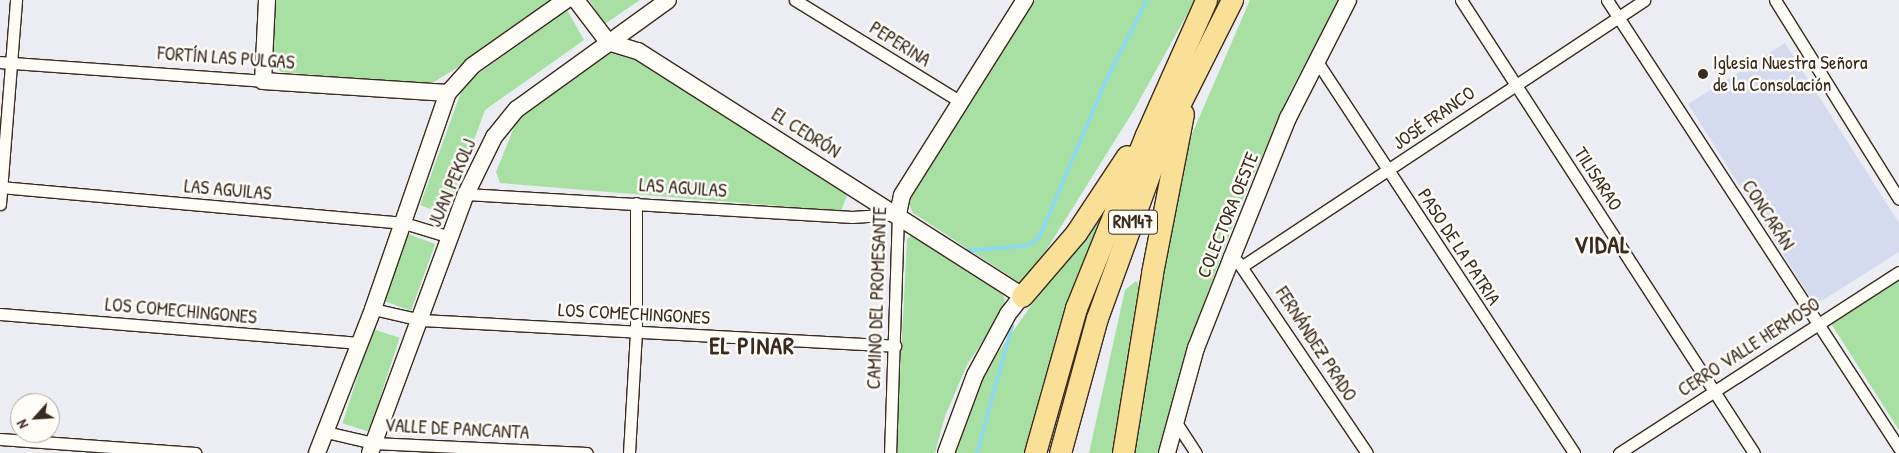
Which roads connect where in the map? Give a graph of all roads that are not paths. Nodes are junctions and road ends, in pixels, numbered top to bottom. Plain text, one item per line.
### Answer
1 (16, 0) edge
2 (267, 0) edge
3 (566, 0) edge
4 (576, 0) edge
5 (668, 0) edge
6 (794, 0) edge
7 (1206, 0) edge
8 (1232, 0) edge
9 (1348, 0) edge
10 (1461, 0) edge
11 (1607, 0) edge
12 (1644, 0) edge
13 (1775, 0) edge
14 (1023, 1) edge
15 (1618, 16) junction
16 (608, 42) junction
17 (1179, 56) junction
18 (1316, 60) junction
19 (6, 62) edge
20 (1194, 75) junction
21 (263, 81) junction
22 (1515, 84) junction
23 (448, 93) junction
24 (961, 102) junction
25 (1388, 171) junction
26 (1, 187) edge
27 (466, 194) junction
28 (1899, 200) edge
29 (636, 203) junction
30 (0, 204) edge
31 (898, 214) junction
32 (404, 223) junction
33 (450, 237) junction
34 (1238, 261) junction
35 (1899, 272) edge
36 (1022, 296) junction
37 (373, 310) junction
38 (0, 314) edge
39 (421, 320) junction
40 (1818, 324) junction
41 (636, 331) junction
42 (360, 343) junction
43 (895, 346) junction
44 (1714, 391) junction
45 (1175, 421) junction
46 (326, 432) junction
47 (0, 439) edge
48 (372, 448) edge
49 (1899, 448) edge
50 (195, 453) edge
51 (317, 453) edge
52 (587, 453) edge
53 (629, 453) edge
54 (890, 453) edge
55 (946, 453) edge
56 (1035, 453) edge
57 (1060, 453) edge
58 (1123, 453) edge
59 (1167, 453) edge
60 (1196, 453) edge
61 (1367, 453) edge
62 (1574, 453) edge
63 (1619, 453) edge
64 (1754, 453) edge

1 - 19 street
2 - 21 street
3 - 23 street, JUAN PEKOLJ
4 - 16 street
5 - 16 street, JUAN PEKOLJ
6 - 24 street, PEPERINA
7 - 17 highway, RN147
8 - 20 highway, RN147
9 - 18 street, COLECTORA OESTE
10 - 22 street, TILISARAO
11 - 15 street, CONCARÁN
12 - 15 street, JOSÉ FRANCO
13 - 28 street
14 - 24 street, CAMINO DEL PROMESANTE
15 - 22 street, JOSÉ FRANCO
15 - 40 street, CONCARÁN
16 - 27 street, JUAN PEKOLJ
16 - 31 street, EL CEDRÓN
17 - 36 highway
17 - 56 highway, RN147
18 - 25 street, PASO DE LA PATRIA
18 - 34 street, COLECTORA OESTE
19 - 21 street, FORTÍN LAS PULGAS
19 - 26 street
20 - 57 highway, RN147
20 - 58 highway
21 - 23 street, FORTÍN LAS PULGAS
22 - 25 street, JOSÉ FRANCO
22 - 44 street, TILISARAO
23 - 32 street, JUAN PEKOLJ
24 - 31 street, CAMINO DEL PROMESANTE
25 - 34 street, JOSÉ FRANCO
25 - 62 street, PASO DE LA PATRIA
26 - 30 street
26 - 32 street, LAS AGUILAS
27 - 29 street, LAS AGUILAS
27 - 33 street, JUAN PEKOLJ
29 - 31 street, LAS AGUILAS
29 - 41 street
31 - 36 street, EL CEDRÓN
31 - 43 street, CAMINO DEL PROMESANTE
32 - 33 street, LAS AGUILAS
32 - 37 street, JUAN PEKOLJ
33 - 39 street, JUAN PEKOLJ
34 - 45 street, COLECTORA OESTE
34 - 61 street, FERNÁNDEZ PRADO
35 - 40 street, CERRO VALLE HERMOSO
36 - 55 street
37 - 39 street, LOS COMECHINGONES
37 - 42 street, JUAN PEKOLJ
38 - 42 street, LOS COMECHINGONES
39 - 41 street, LOS COMECHINGONES
39 - 48 street, JUAN PEKOLJ
40 - 44 street, CERRO VALLE HERMOSO
40 - 49 street, CONCARÁN
41 - 43 street, LOS COMECHINGONES
41 - 53 street
42 - 46 street, JUAN PEKOLJ
43 - 54 street, CAMINO DEL PROMESANTE
44 - 63 street, CERRO VALLE HERMOSO
44 - 64 street, TILISARAO
45 - 59 street, COLECTORA OESTE
45 - 60 street
46 - 48 street, VALLE DE PANCANTA
46 - 51 street, JUAN PEKOLJ
47 - 50 street
48 - 52 street, VALLE DE PANCANTA

